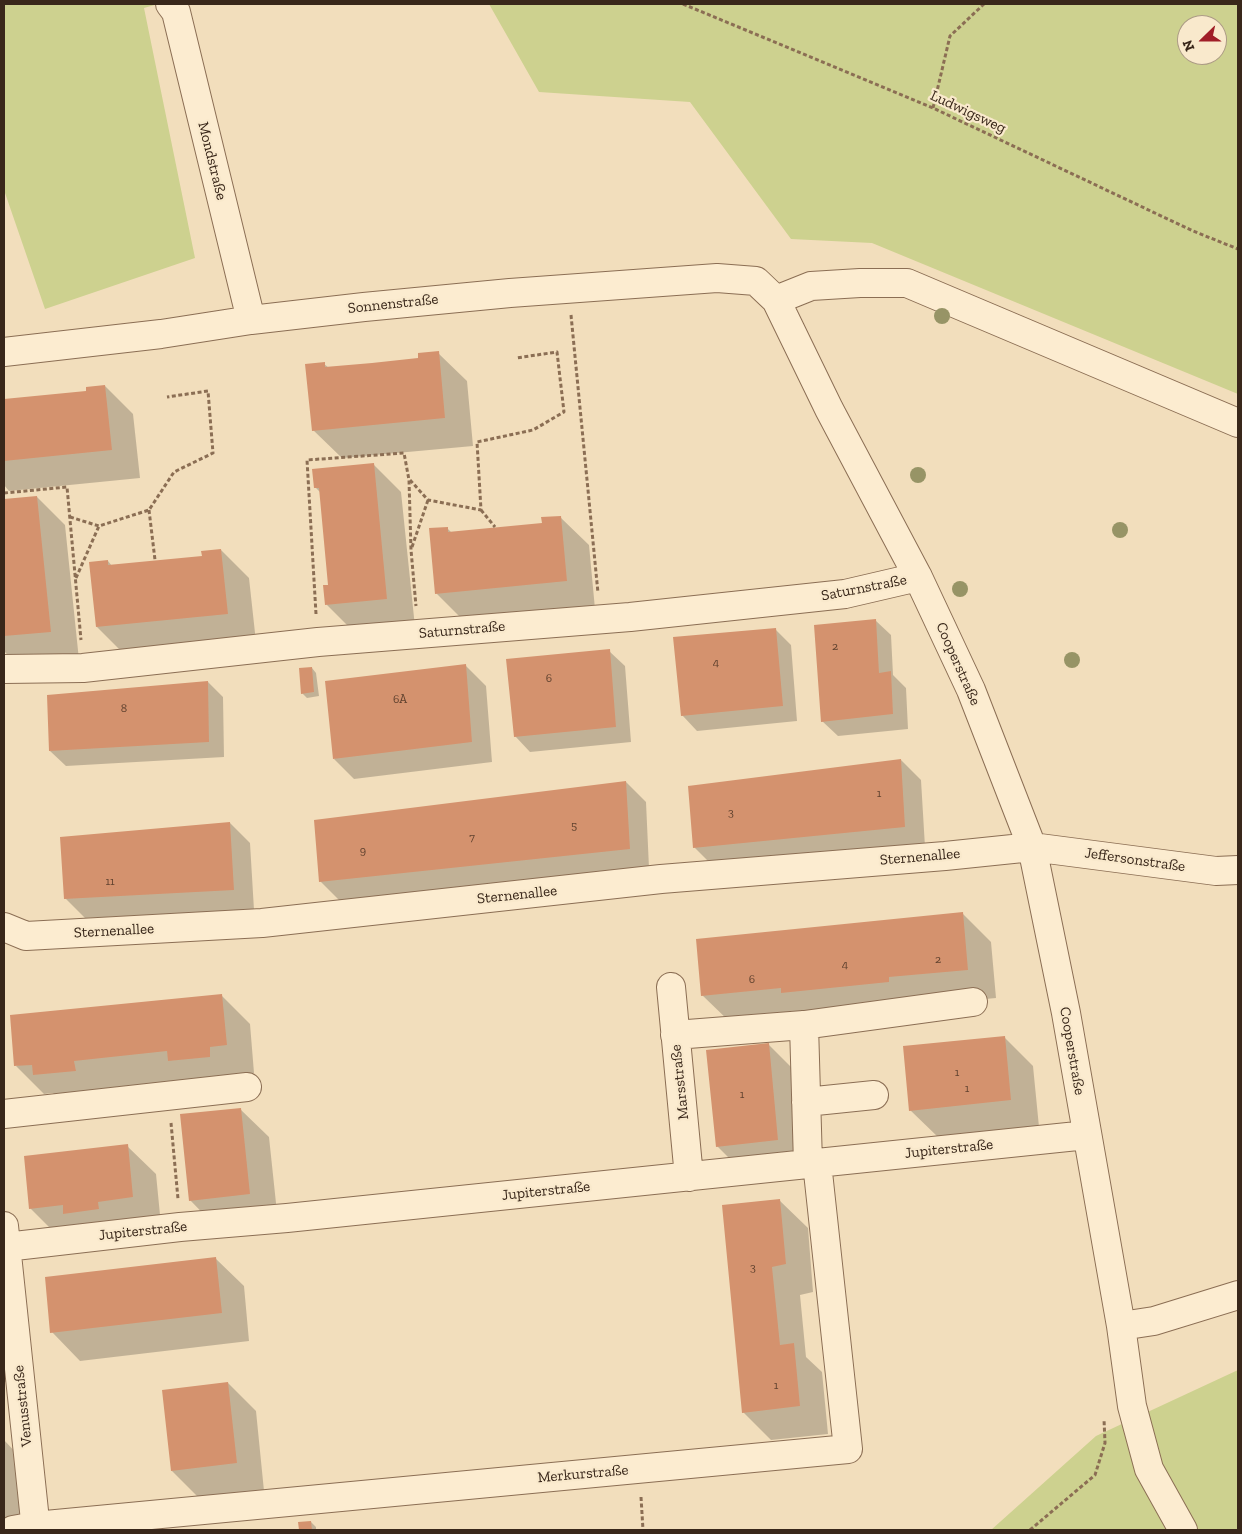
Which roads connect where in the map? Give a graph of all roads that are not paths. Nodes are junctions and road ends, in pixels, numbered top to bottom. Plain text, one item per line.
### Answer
1 (170, 4) edge
2 (776, 300) junction
3 (251, 320) junction
4 (4, 352) edge
5 (1238, 423) edge
6 (918, 578) junction
7 (4, 669) edge
8 (1032, 846) junction
9 (1238, 870) edge
10 (4, 927) edge
11 (671, 987) dead end
12 (973, 1002) dead end
13 (804, 1025) junction
14 (675, 1035) junction
15 (248, 1087) dead end
16 (874, 1095) dead end
17 (806, 1102) junction
18 (4, 1114) edge
19 (1087, 1135) junction
20 (813, 1163) junction
21 (689, 1177) junction
22 (4, 1236) edge
23 (1238, 1295) edge
24 (1120, 1326) junction
25 (28, 1529) edge
26 (1183, 1530) edge

1 - 3 street, Mondstraße
2 - 3 street, Sonnenstraße
2 - 5 street
2 - 6 street, Cooperstraße
3 - 4 street, Sonnenstraße
6 - 7 street, Saturnstraße
6 - 8 street, Cooperstraße
8 - 9 street, Jeffersonstraße
8 - 10 street, Sternenallee
8 - 19 street, Cooperstraße
11 - 14 street, Marsstraße
12 - 13 street
13 - 14 street
13 - 17 street
14 - 21 street, Marsstraße
15 - 18 street
16 - 17 street
17 - 20 street
19 - 20 street, Jupiterstraße
19 - 24 street, Cooperstraße
20 - 21 street, Jupiterstraße
20 - 25 street, Merkurstraße
21 - 22 street, Jupiterstraße
22 - 25 street, Venusstraße
23 - 24 street
24 - 26 street, Cooperstraße

